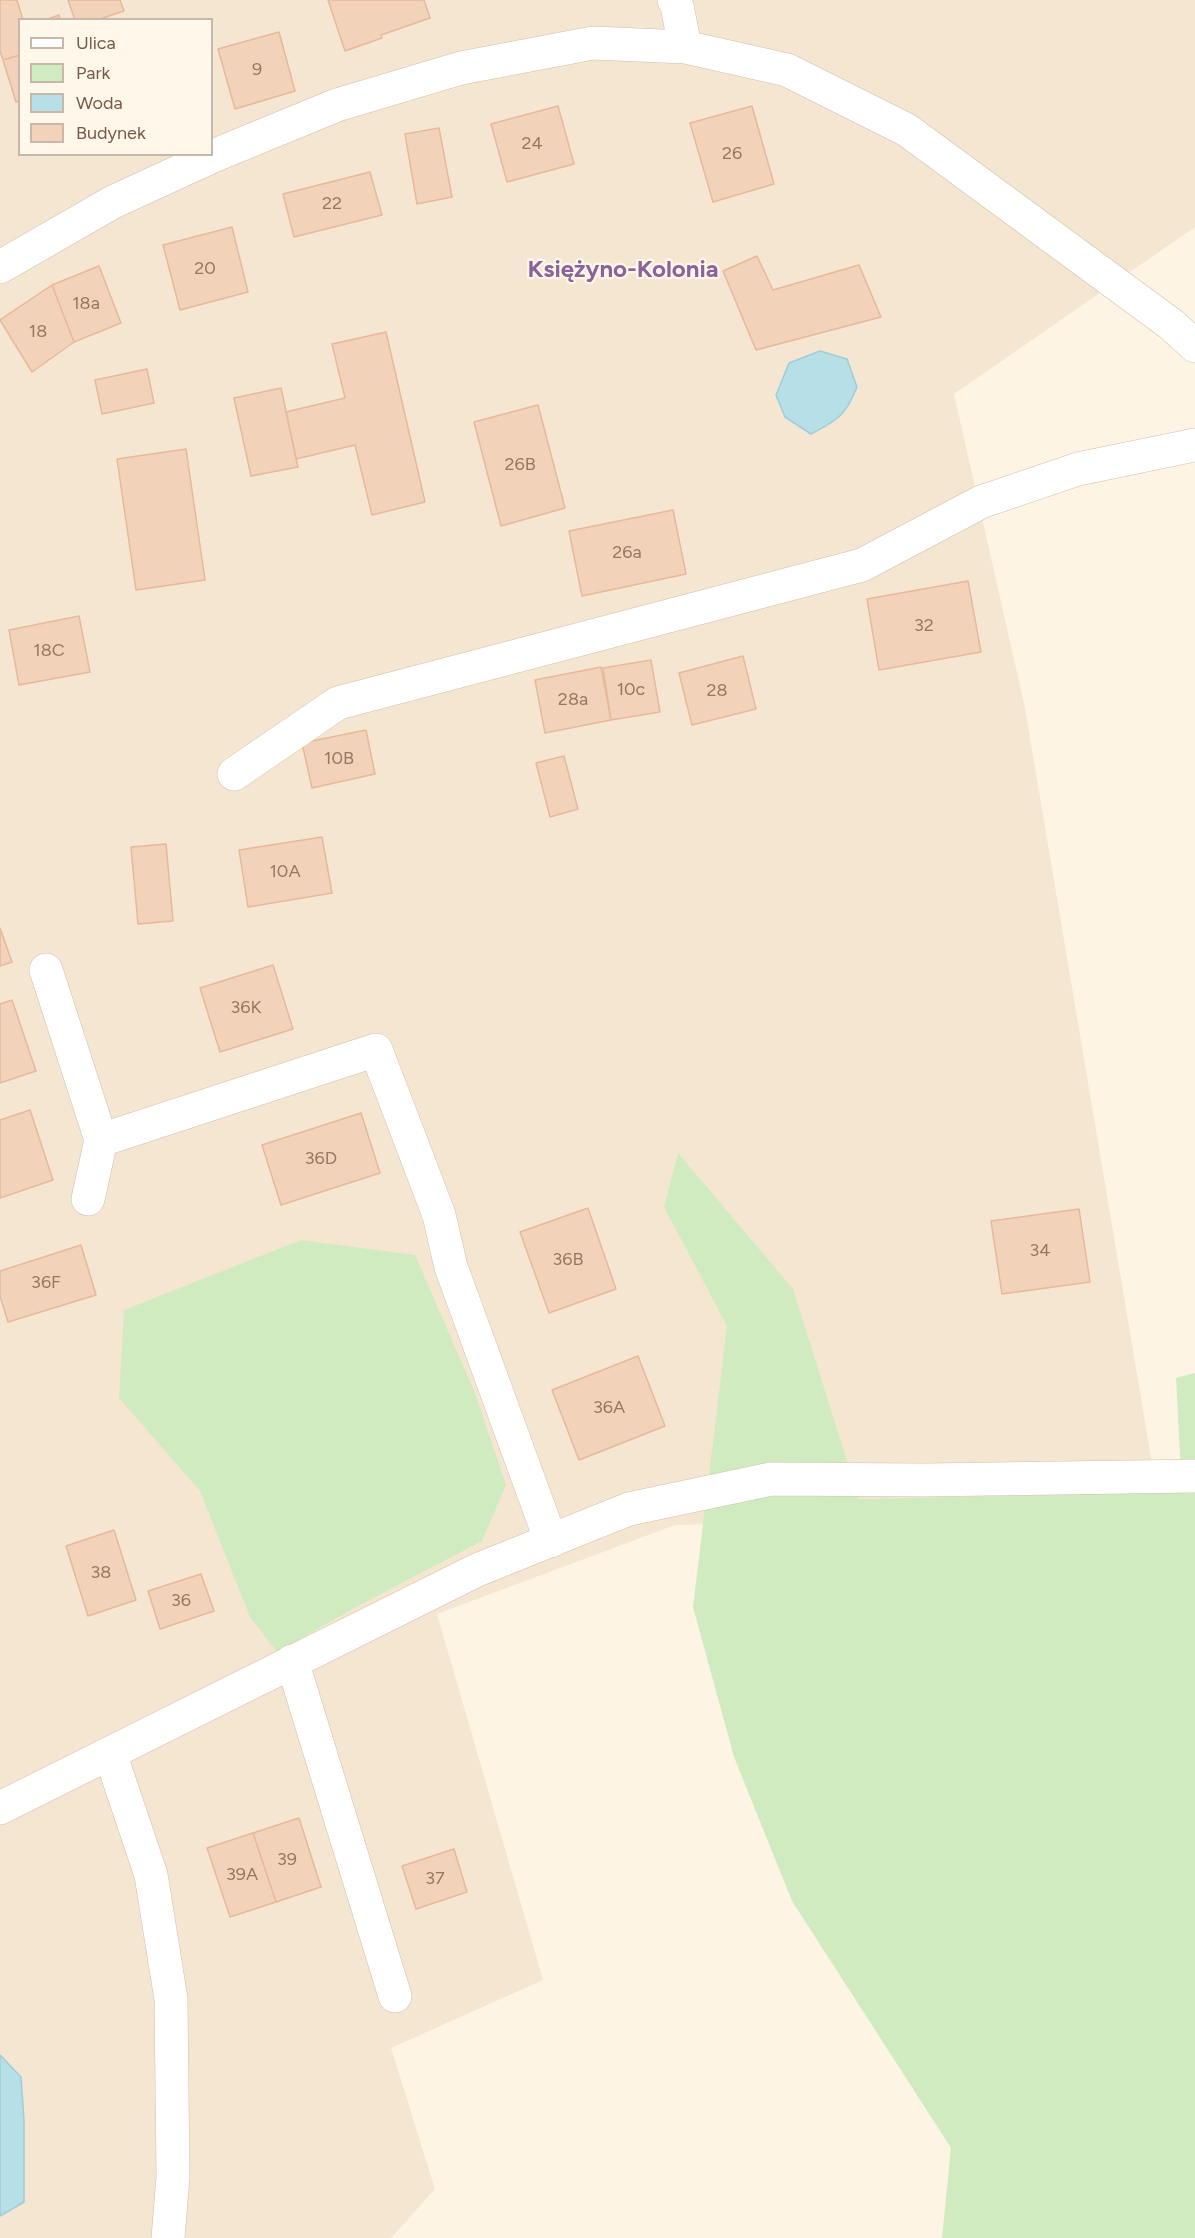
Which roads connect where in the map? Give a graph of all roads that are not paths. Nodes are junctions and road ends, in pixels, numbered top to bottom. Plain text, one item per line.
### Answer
1 (674, 0) edge
2 (685, 47) junction
3 (0, 267) edge
4 (1195, 346) edge
5 (1195, 445) edge
6 (234, 774) dead end
7 (46, 970) dead end
8 (101, 1140) junction
9 (88, 1199) dead end
10 (1195, 1476) edge
11 (551, 1541) junction
12 (292, 1661) junction
13 (110, 1753) junction
14 (0, 1808) edge
15 (394, 1996) dead end
16 (168, 2238) edge

1 - 2 street
2 - 3 street
2 - 4 street
5 - 6 street
7 - 8 street
8 - 9 street
8 - 11 street
10 - 11 street
11 - 12 street
12 - 13 street
12 - 15 street
13 - 14 street
13 - 16 street

